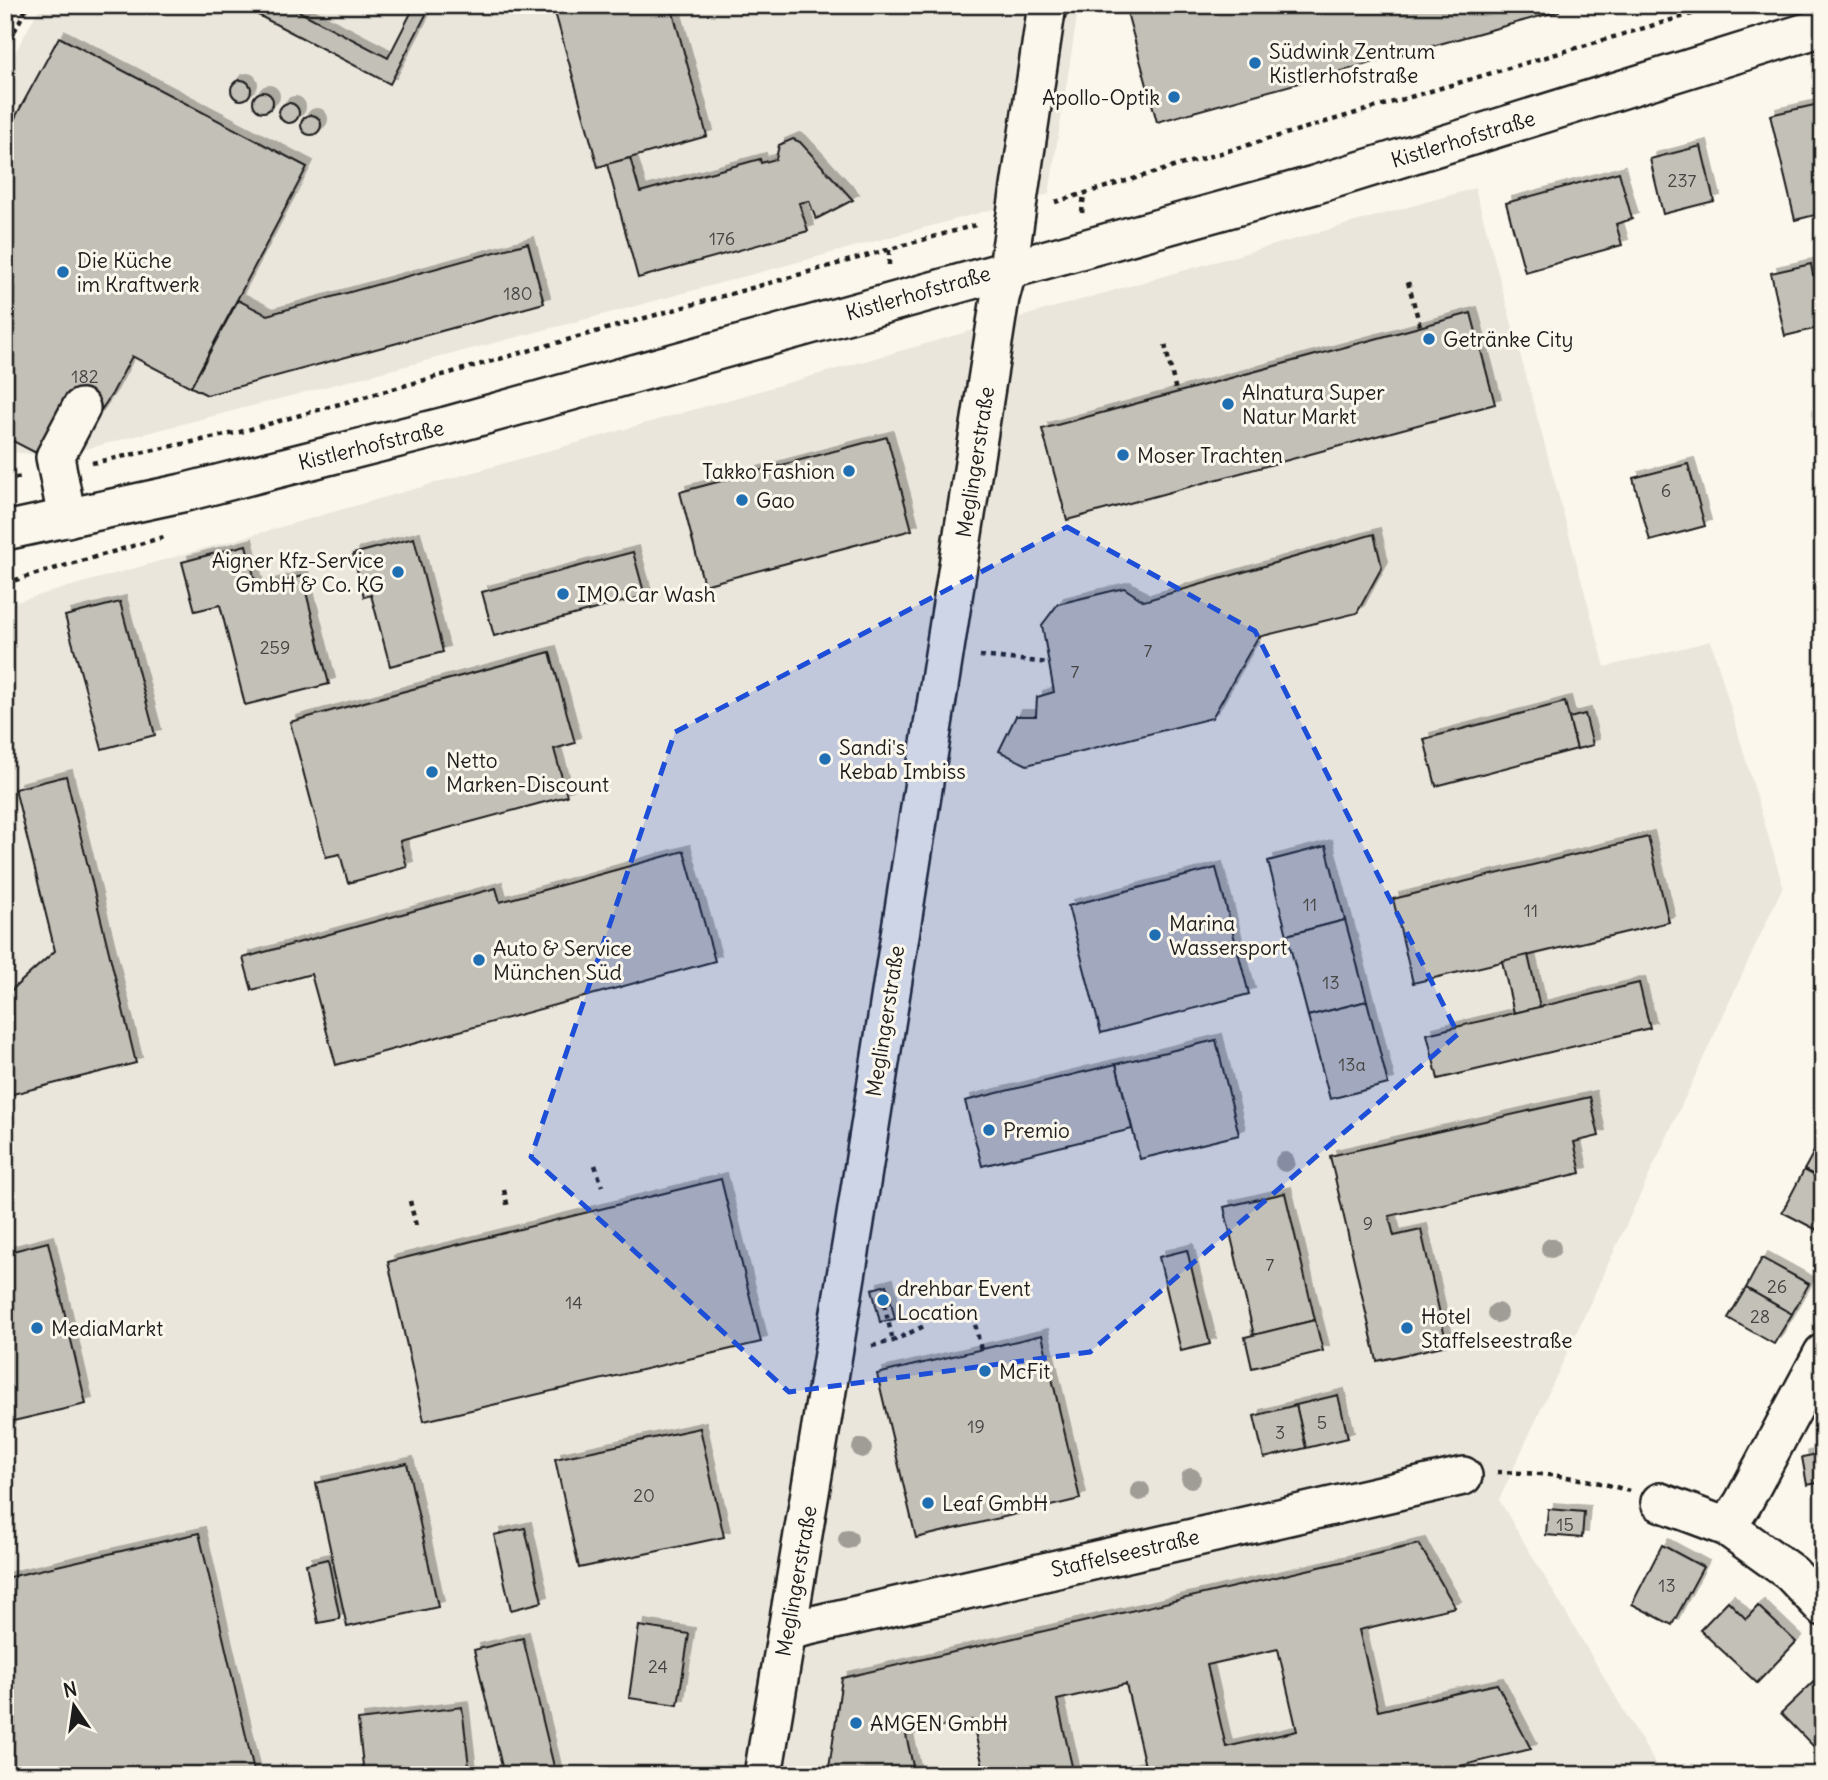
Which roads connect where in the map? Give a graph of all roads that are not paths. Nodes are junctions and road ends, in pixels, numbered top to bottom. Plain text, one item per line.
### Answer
1 (1047, 5) edge
2 (1818, 5) edge
3 (1823, 28) edge
4 (1008, 268) junction
5 (81, 408) dead end
6 (67, 518) junction
7 (5, 531) edge
8 (1823, 1353) edge
9 (1463, 1476) road end
10 (1660, 1502) road end
11 (1727, 1527) junction
12 (1823, 1607) edge
13 (787, 1632) junction
14 (763, 1775) edge

1 - 4 street, Meglingerstraße
2 - 3 street
3 - 4 street, Kistlerhofstraße
4 - 6 street, Kistlerhofstraße
4 - 13 street, Meglingerstraße
5 - 6 street
6 - 7 street, Kistlerhofstraße
8 - 11 street
9 - 13 street, Staffelseestraße
10 - 11 street
11 - 12 street
13 - 14 street, Meglingerstraße

